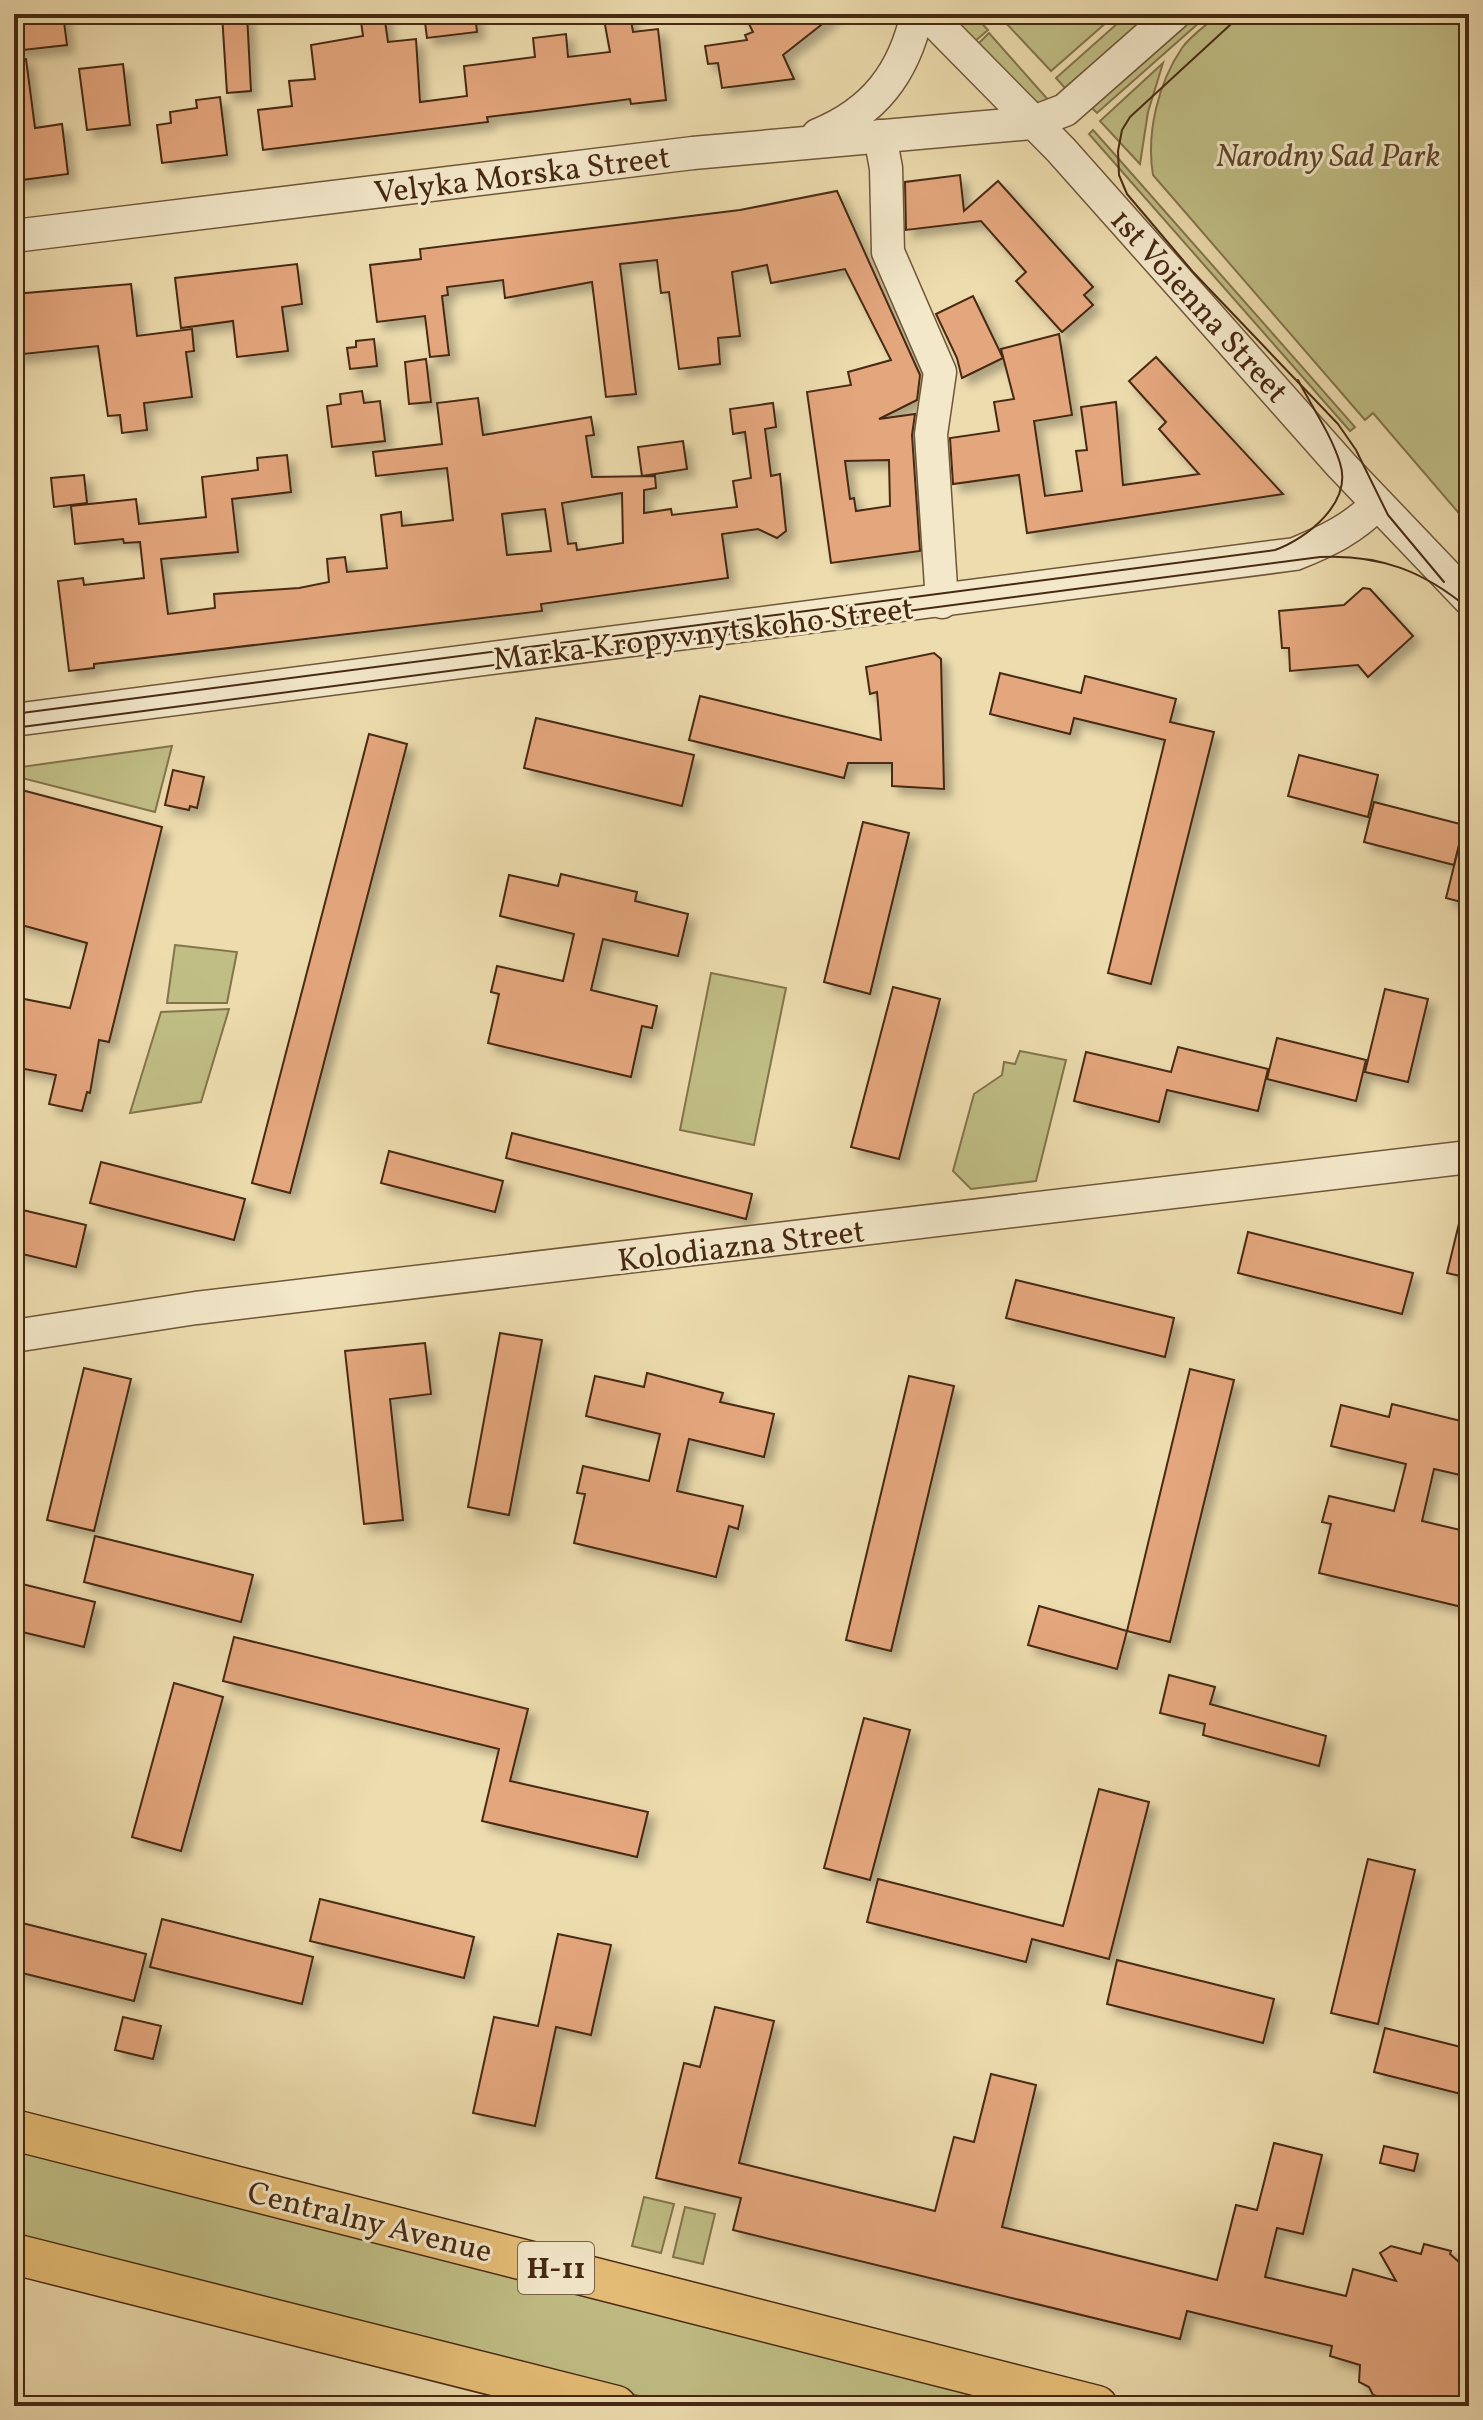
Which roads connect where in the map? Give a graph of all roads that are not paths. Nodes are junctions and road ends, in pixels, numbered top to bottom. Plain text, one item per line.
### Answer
1 (917, 14) edge
2 (927, 14) edge
3 (1174, 14) edge
4 (1031, 123) junction
5 (880, 136) junction
6 (804, 141) junction
7 (14, 236) edge
8 (1377, 504) junction
9 (1469, 599) edge
10 (942, 602) junction
11 (14, 720) edge
12 (1469, 1157) edge
13 (14, 1336) edge
14 (14, 2130) edge
15 (14, 2254) edge
16 (616, 2406) edge
17 (1097, 2406) edge

1 - 6 street
2 - 4 street, 1st Voienna Street
3 - 4 street, Velyka Morska Street
4 - 5 street, Velyka Morska Street
4 - 8 street, 1st Voienna Street
5 - 6 street, Velyka Morska Street
5 - 10 street
6 - 7 street, Velyka Morska Street
8 - 9 street, 1st Voienna Street
8 - 10 street, Marka Kropyvnytskoho Street
10 - 11 street, Marka Kropyvnytskoho Street
12 - 13 street, Kolodiazna Street
14 - 17 main road, Centralny Avenue / Н-11
15 - 16 main road

